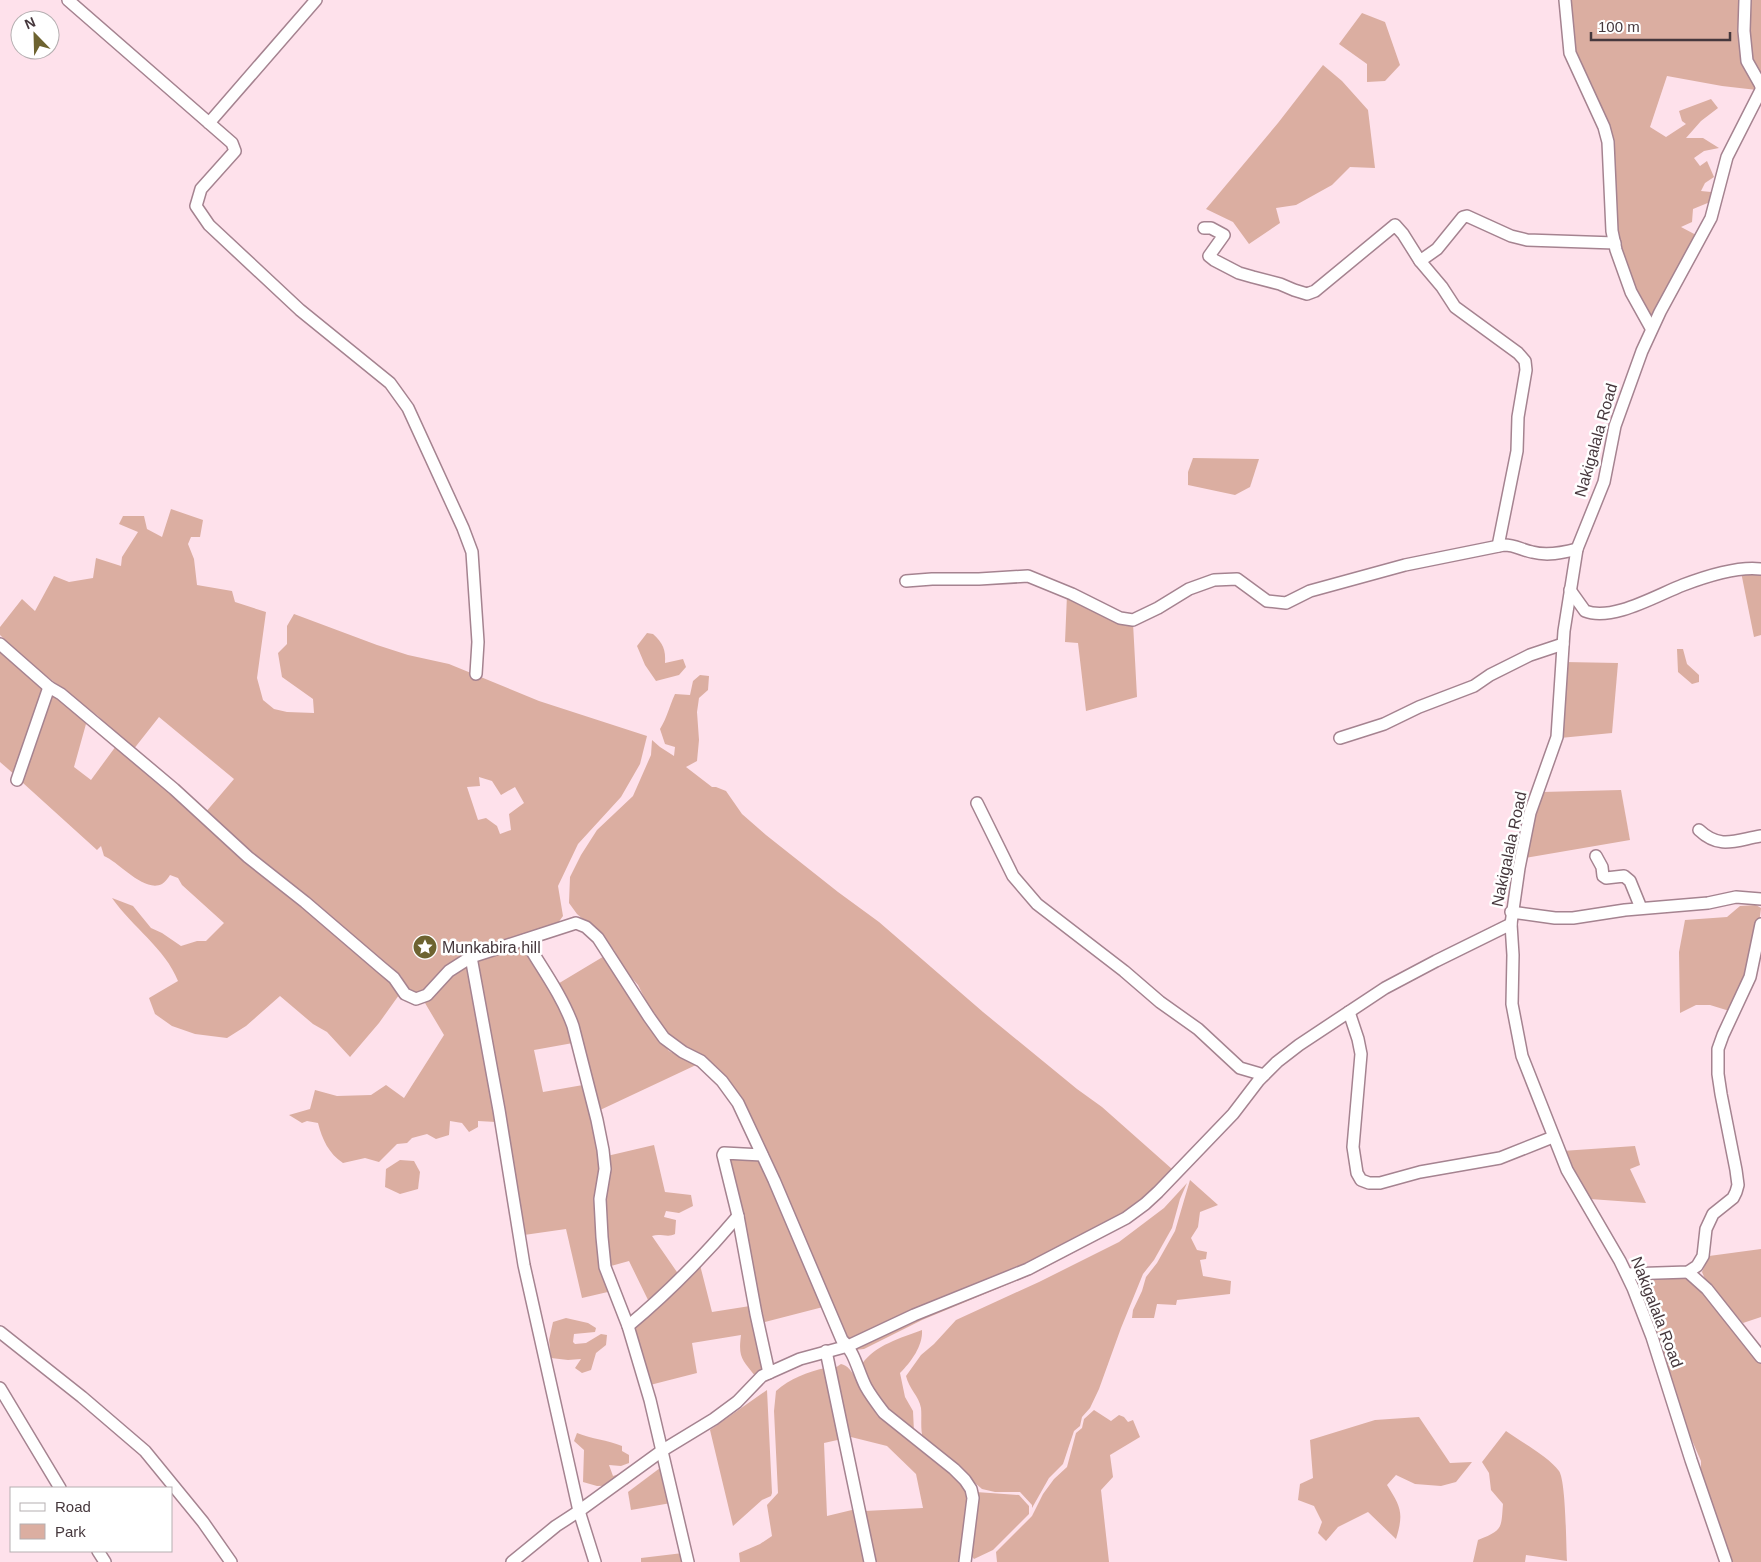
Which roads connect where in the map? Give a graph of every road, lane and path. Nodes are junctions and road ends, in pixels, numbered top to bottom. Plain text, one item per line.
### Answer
1 (68, 0) edge
2 (316, 0) edge
3 (1564, 0) edge
4 (1746, 0) edge
5 (1761, 84) edge
6 (209, 123) junction
7 (1204, 228) dead end
8 (1615, 243) junction
9 (1420, 261) junction
10 (1651, 328) junction
11 (1498, 546) junction
12 (1577, 549) junction
13 (1761, 569) edge
14 (906, 581) dead end
15 (1570, 590) junction
16 (1585, 611) junction
17 (1566, 619) junction
18 (0, 644) edge
19 (1563, 644) junction
20 (476, 674) dead end
21 (49, 687) junction
22 (1340, 738) dead end
23 (17, 780) dead end
24 (977, 803) dead end
25 (1699, 830) dead end
26 (1761, 836) edge
27 (1596, 856) dead end
28 (1761, 899) edge
29 (1641, 908) junction
30 (1511, 918) junction
31 (1761, 924) edge
32 (525, 940) junction
33 (471, 957) junction
34 (1756, 975) edge
35 (1349, 1012) junction
36 (1264, 1074) junction
37 (1553, 1137) junction
38 (762, 1155) junction
39 (738, 1216) junction
40 (1688, 1272) junction
41 (1627, 1274) junction
42 (628, 1326) junction
43 (0, 1332) edge
44 (848, 1346) junction
45 (826, 1351) junction
46 (1761, 1357) edge
47 (769, 1373) junction
48 (0, 1388) edge
49 (662, 1450) junction
50 (59, 1487) edge
51 (579, 1511) junction
52 (231, 1562) edge
53 (512, 1562) edge
54 (595, 1562) edge
55 (688, 1562) edge
56 (870, 1562) edge
57 (965, 1562) edge
58 (1726, 1562) edge

1 - 6 street
2 - 6 street
3 - 8 street
4 - 5 street
5 - 10 street, Nakigalala Road
6 - 20 street
7 - 9 street
8 - 9 street
8 - 10 street
9 - 11 street
10 - 12 street, Nakigalala Road
11 - 12 street
11 - 14 street
12 - 15 street, Nakigalala Road
13 - 16 street
15 - 16 street
15 - 17 street, Nakigalala Road
16 - 17 street
17 - 19 street, Nakigalala Road
18 - 21 street
19 - 22 street
19 - 30 street, Nakigalala Road
21 - 23 street
21 - 33 street
24 - 36 street
25 - 26 street
27 - 29 street
28 - 29 street
29 - 30 street
30 - 35 street
30 - 37 street, Nakigalala Road
31 - 34 street
32 - 33 street
32 - 38 street
32 - 42 street
33 - 51 street
34 - 40 street
35 - 36 street
35 - 37 street
36 - 44 street
37 - 41 street, Nakigalala Road
38 - 39 street
38 - 44 street
39 - 42 street
39 - 47 street
40 - 41 street
40 - 46 street
41 - 58 street, Nakigalala Road
42 - 49 street
43 - 52 street
44 - 45 street
44 - 57 street
45 - 47 street
45 - 56 street
47 - 49 street
48 - 50 street
49 - 51 street
49 - 55 street
51 - 53 street
51 - 54 street

